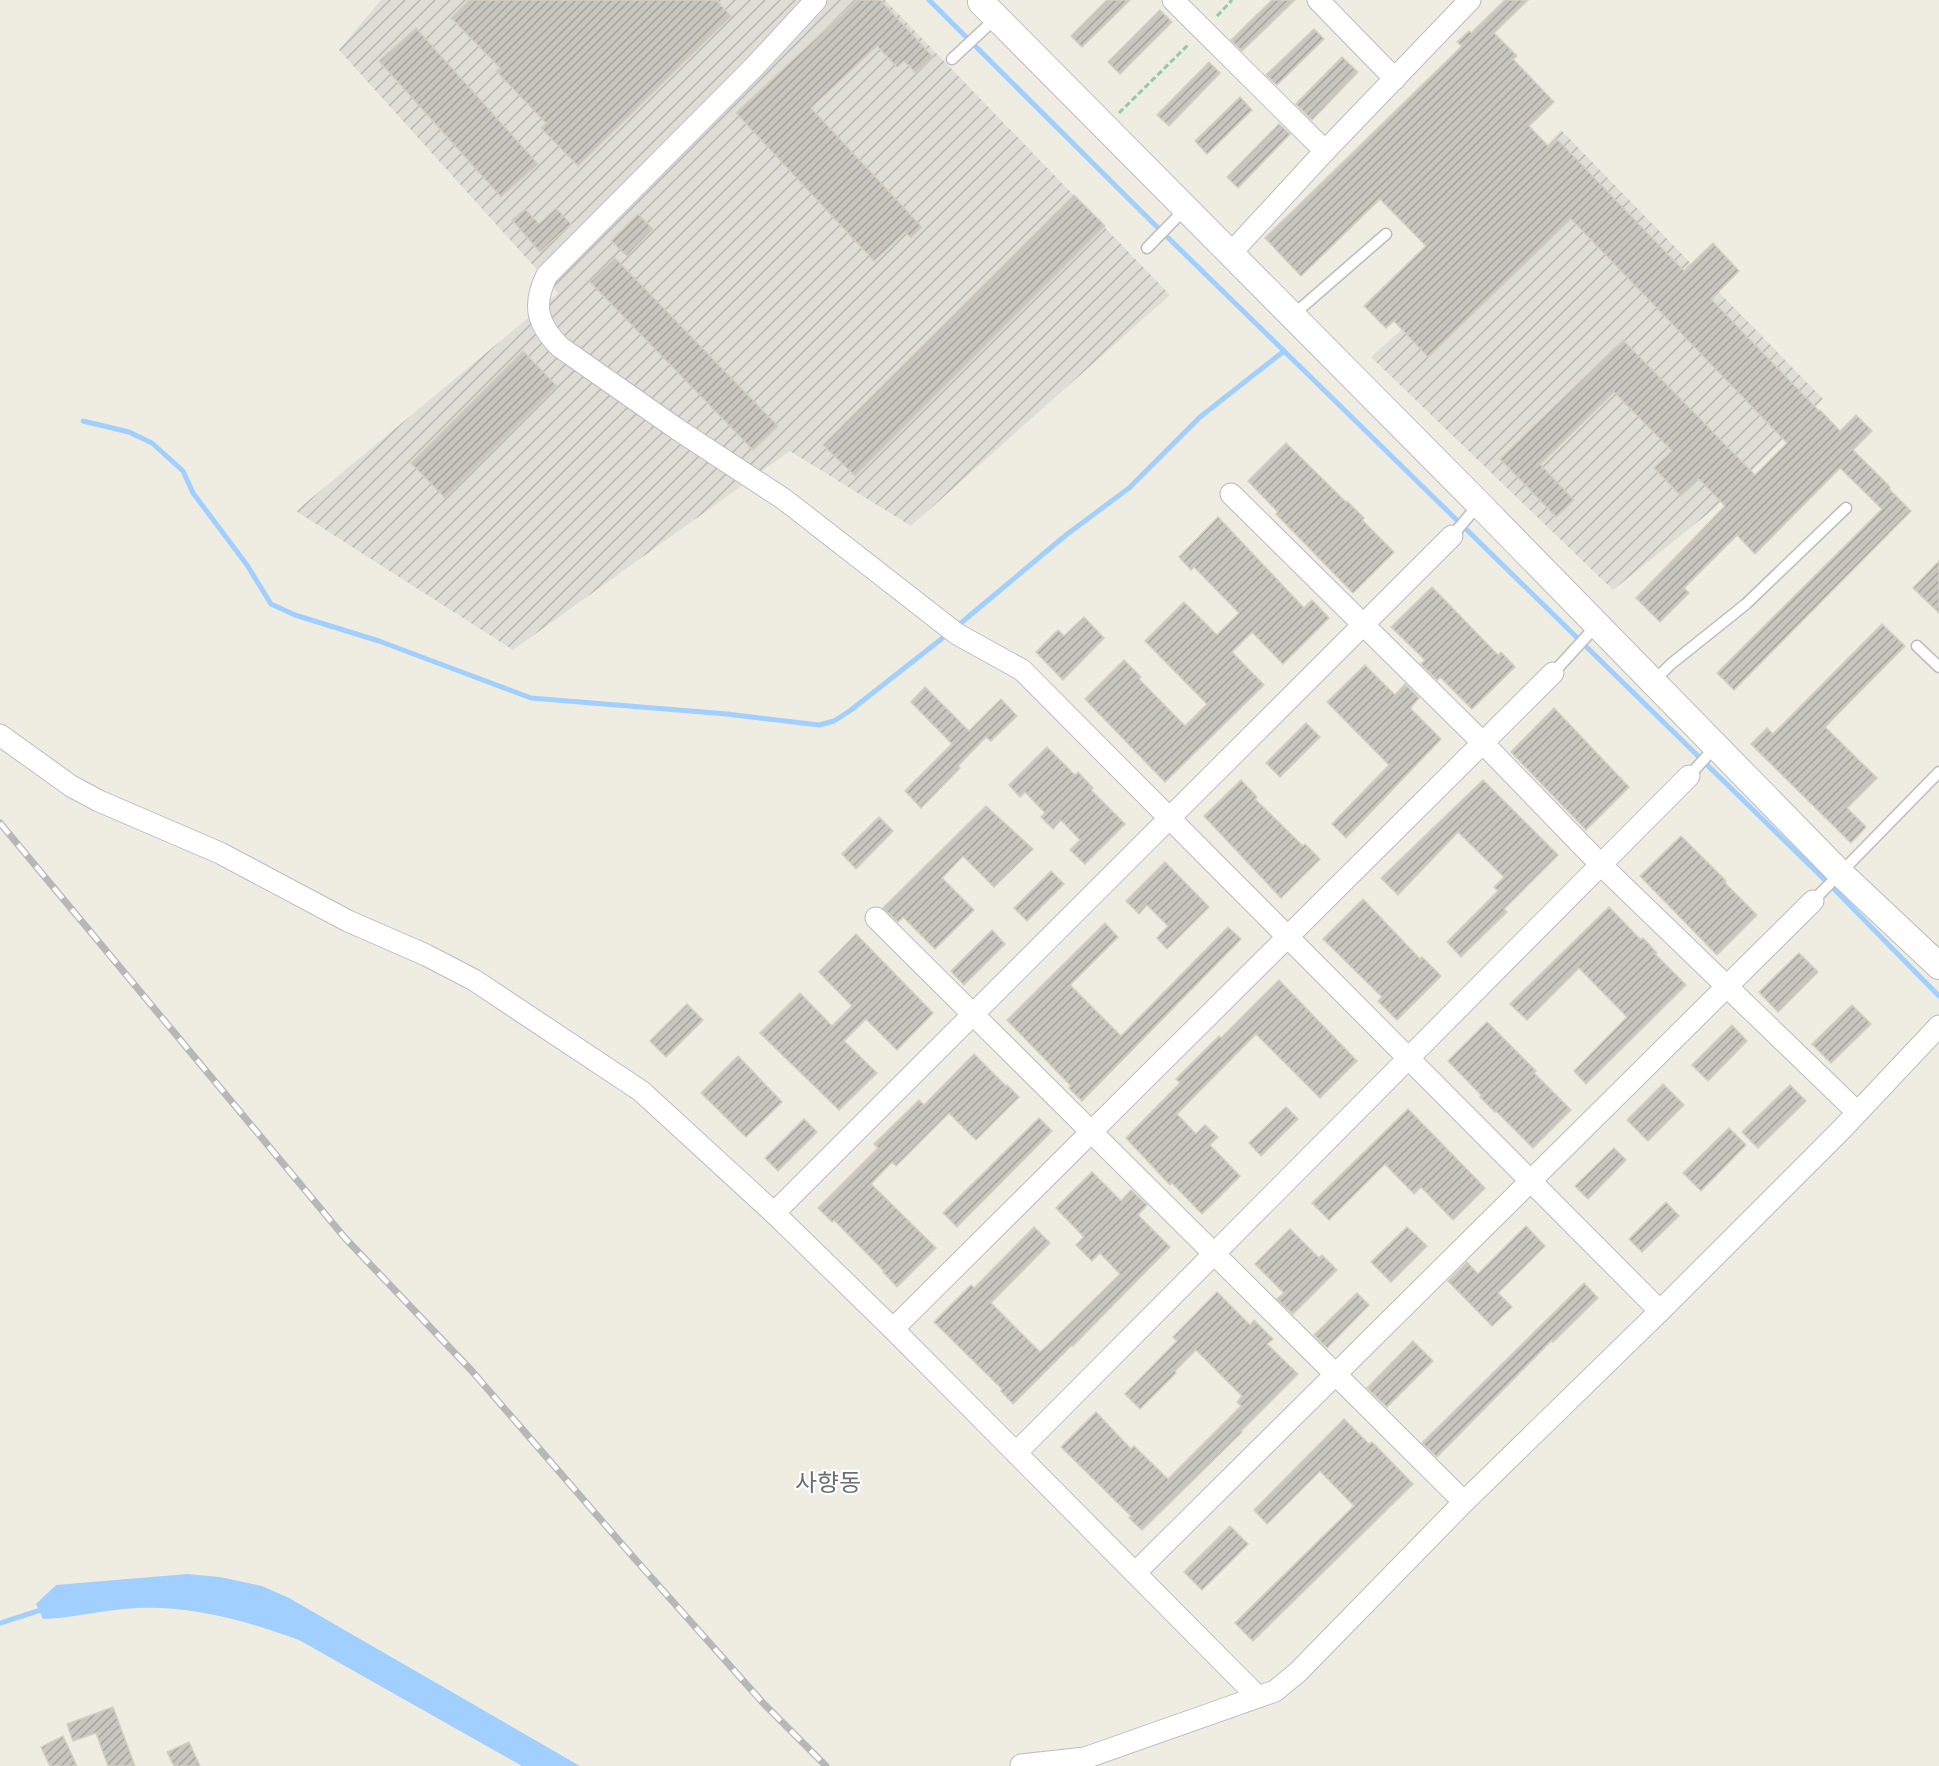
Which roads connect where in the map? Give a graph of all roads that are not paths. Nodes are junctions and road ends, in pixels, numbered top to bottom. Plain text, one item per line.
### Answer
1 (816, 0) edge
2 (1173, 0) edge
3 (1318, 0) edge
4 (1470, 0) edge
5 (984, 10) edge
6 (952, 59) dead end
7 (1395, 79) junction
8 (1325, 151) junction
9 (1186, 208) junction
10 (1386, 234) dead end
11 (1147, 248) dead end
12 (1231, 253) junction
13 (1293, 315) junction
14 (1231, 494) dead end
15 (1846, 508) dead end
16 (1475, 509) junction
17 (1454, 533) joint
18 (1363, 624) junction
19 (1592, 631) junction
20 (1917, 646) dead end
21 (1939, 667) edge
22 (1553, 673) joint
23 (1653, 682) junction
24 (0, 735) edge
25 (1483, 743) junction
26 (1712, 752) junction
27 (1939, 772) edge
28 (1692, 773) joint
29 (1169, 818) junction
30 (1601, 865) junction
31 (1836, 876) junction
32 (1816, 897) joint
33 (876, 918) dead end
34 (1288, 937) junction
35 (1939, 966) edge
36 (1726, 986) junction
37 (973, 1014) junction
38 (1939, 1026) edge
39 (1409, 1058) junction
40 (1857, 1112) junction
41 (1092, 1132) junction
42 (1530, 1180) junction
43 (774, 1213) junction
44 (1214, 1254) junction
45 (1660, 1311) junction
46 (893, 1329) junction
47 (1335, 1374) junction
48 (1016, 1453) junction
49 (1464, 1502) junction
50 (1135, 1573) junction
51 (1258, 1697) junction
52 (1021, 1765) edge

1 - 29 street
2 - 8 street
3 - 7 street
4 - 7 street
5 - 6 lane
5 - 9 street
7 - 8 street
8 - 12 street
9 - 11 lane
9 - 12 street
10 - 13 lane
12 - 13 street
13 - 16 street
14 - 18 street
15 - 23 lane
16 - 17 lane
16 - 19 street
17 - 18 street
18 - 25 street
18 - 29 street
19 - 22 lane
19 - 23 street
20 - 21 lane
22 - 25 street
23 - 26 street
24 - 43 street
25 - 30 street
25 - 34 street
26 - 28 lane
26 - 31 street
27 - 31 lane
28 - 30 street
29 - 34 street
29 - 37 street
30 - 36 street
30 - 39 street
31 - 32 lane
31 - 35 street
32 - 36 street
33 - 37 street
34 - 39 street
34 - 41 street
36 - 40 street
36 - 42 street
37 - 41 street
37 - 43 street
38 - 40 street
39 - 42 street
39 - 44 street
40 - 45 street
41 - 44 street
41 - 46 street
42 - 45 street
42 - 47 street
43 - 46 street
44 - 47 street
44 - 48 street
45 - 49 street
46 - 48 street
47 - 49 street
47 - 50 street
48 - 50 street
49 - 51 street
50 - 51 street
51 - 52 street

